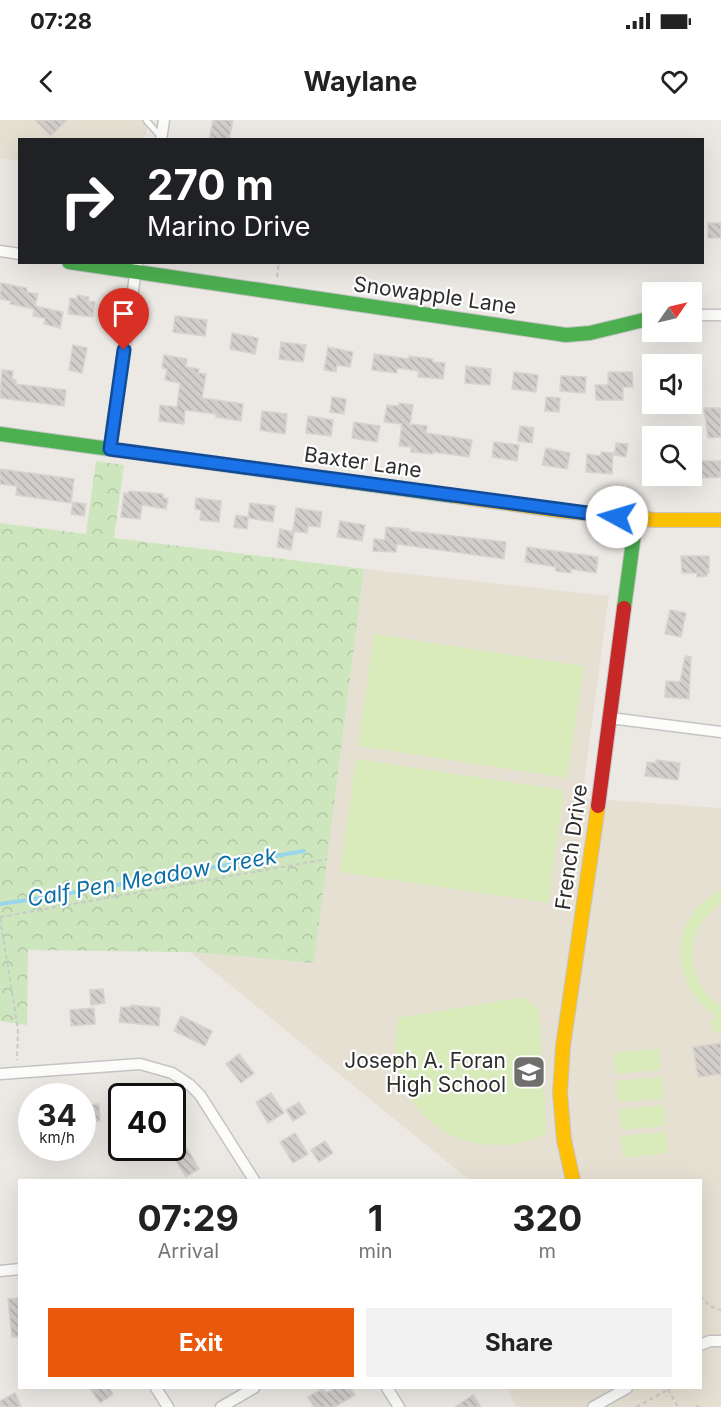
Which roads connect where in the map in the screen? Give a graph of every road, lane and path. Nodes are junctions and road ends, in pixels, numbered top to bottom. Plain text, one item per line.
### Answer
1 (146, 120) edge
2 (164, 120) edge
3 (161, 138) edge
4 (0, 251) edge
5 (18, 254) edge
6 (91, 264) edge
7 (279, 264) edge
8 (136, 268) edge
9 (277, 280) dead end
10 (702, 315) edge
11 (721, 315) edge
12 (642, 320) edge
13 (0, 434) edge
14 (110, 449) junction
15 (636, 519) junction
16 (721, 520) edge
17 (610, 718) junction
18 (721, 732) edge
19 (327, 859) dead end
20 (0, 918) edge
21 (17, 1072) junction
22 (0, 1074) edge
23 (253, 1179) edge
24 (573, 1179) edge
25 (18, 1269) edge
26 (0, 1271) edge
27 (702, 1298) edge
28 (721, 1310) edge
29 (721, 1341) edge
30 (702, 1344) edge
31 (157, 1389) edge
32 (252, 1389) edge
33 (388, 1389) edge
34 (625, 1389) edge
35 (667, 1389) edge
36 (669, 1389) edge
37 (168, 1407) edge
38 (221, 1407) edge
39 (399, 1407) edge
40 (593, 1407) edge
41 (636, 1407) edge
42 (678, 1407) edge

1 - 3 lane
2 - 3 street
4 - 5 street
6 - 8 street, Snowapple Lane
7 - 9 path
8 - 12 street, Snowapple Lane
8 - 14 street
10 - 11 street
13 - 14 street, Baxter Lane
14 - 15 street, Baxter Lane
15 - 16 street, Baxter Lane
15 - 17 street, French Drive
17 - 18 street
17 - 24 street, French Drive
19 - 20 path
20 - 21 path
21 - 22 street
21 - 23 street
25 - 26 street
27 - 28 path
29 - 30 street
31 - 37 street
32 - 38 street
33 - 39 street
34 - 40 street
35 - 41 path
36 - 42 path

